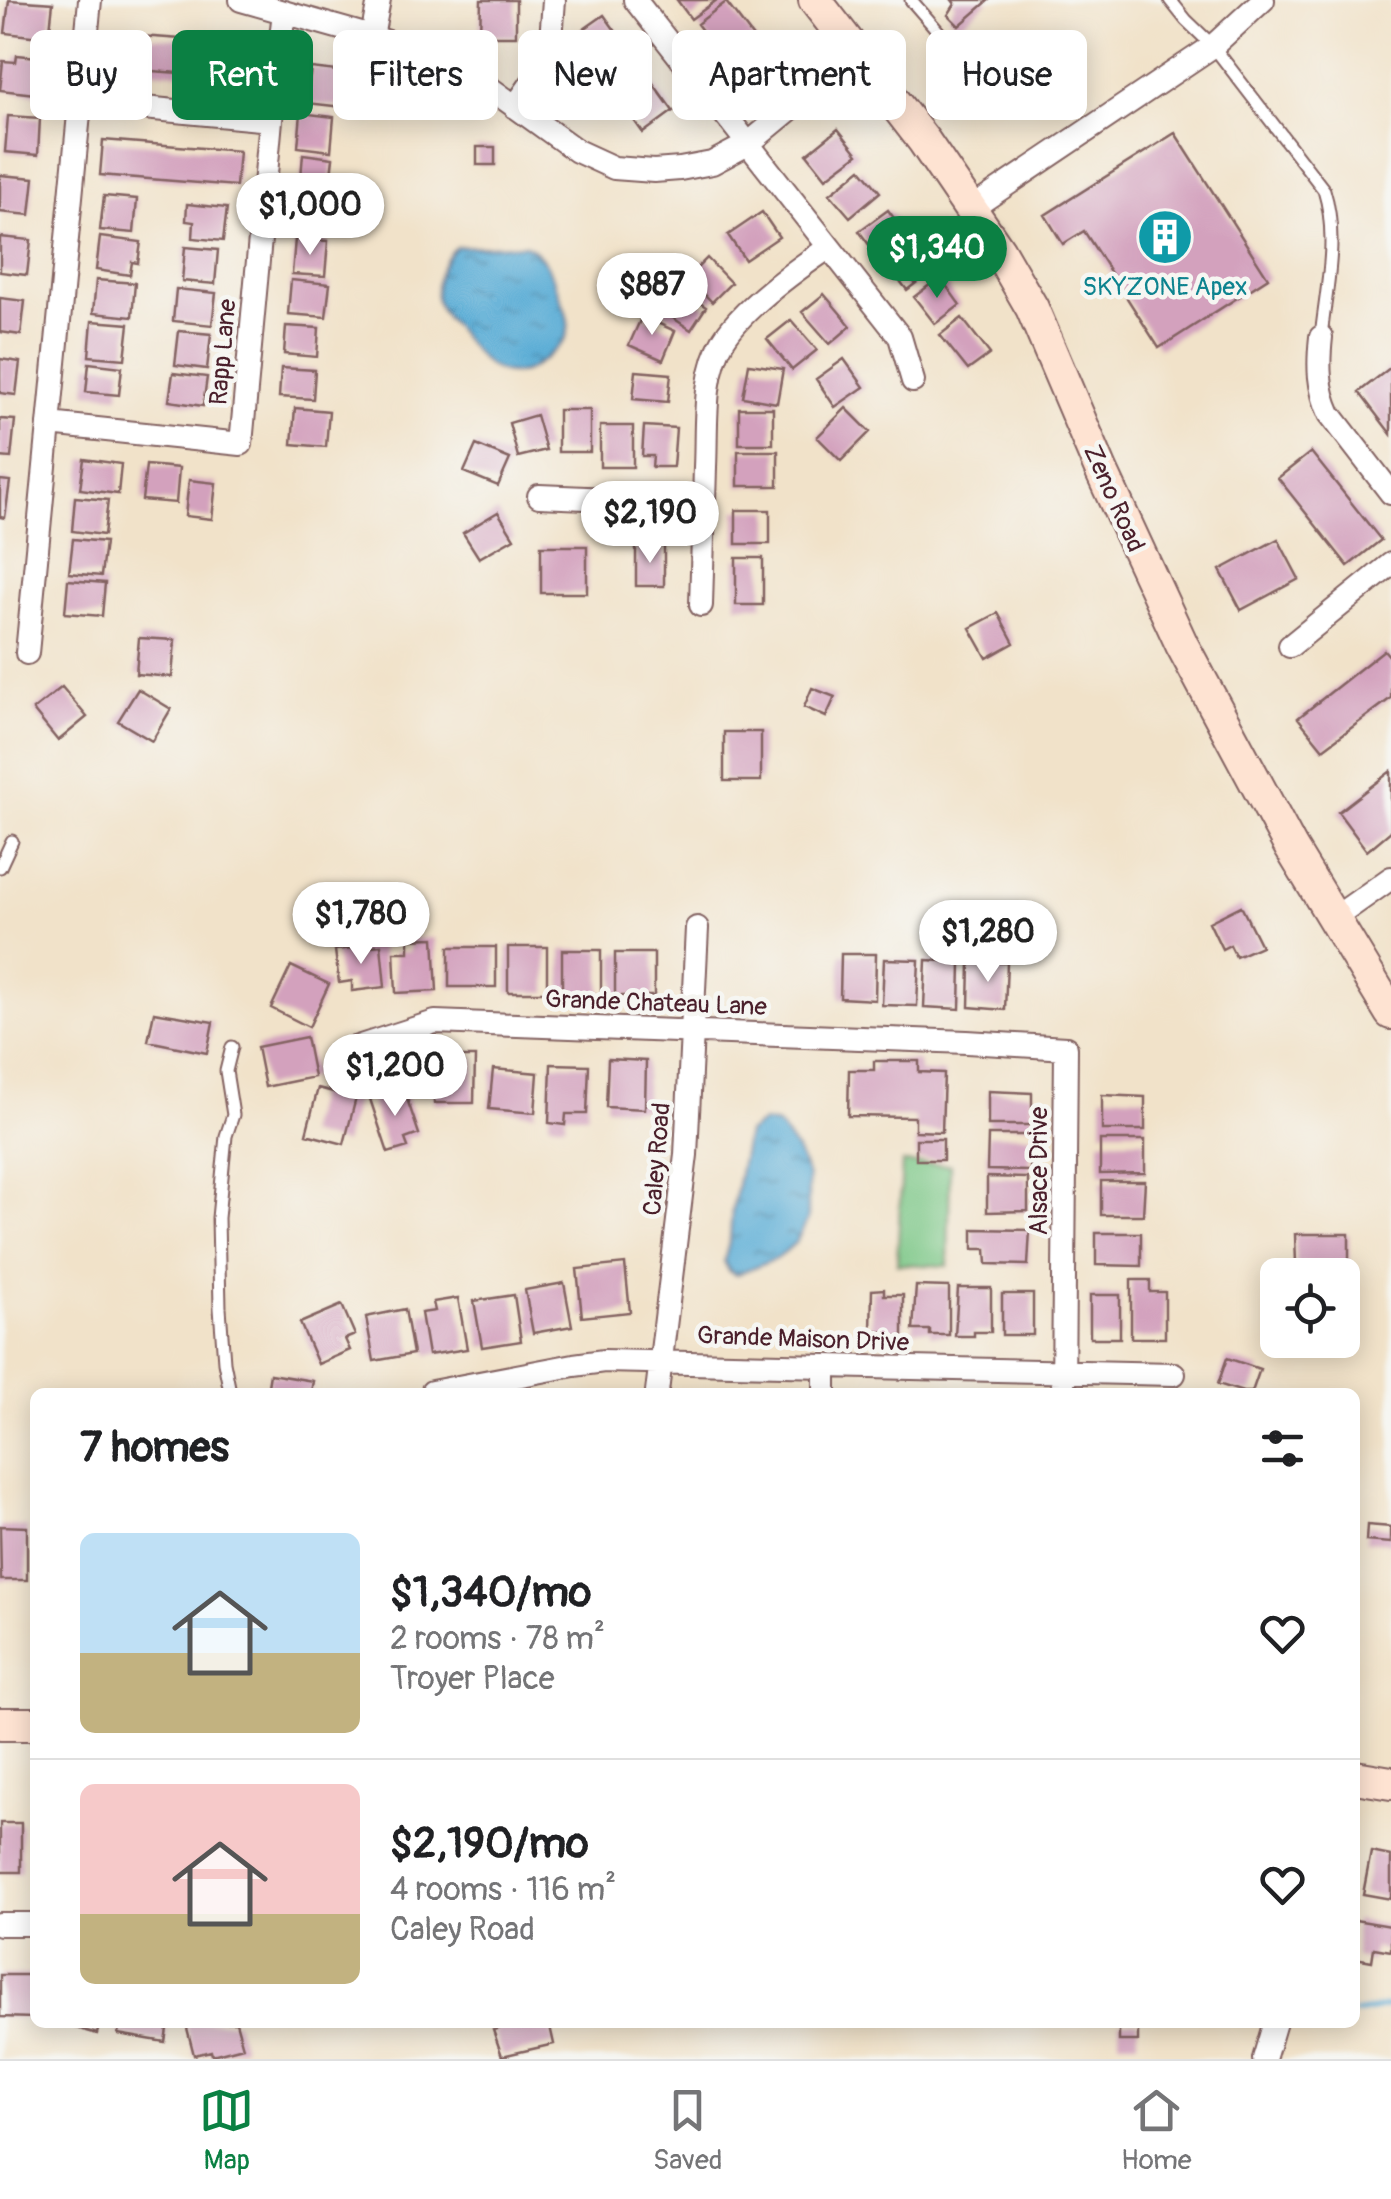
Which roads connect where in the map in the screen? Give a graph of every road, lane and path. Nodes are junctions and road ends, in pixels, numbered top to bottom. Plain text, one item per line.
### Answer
1 (90, 0) edge
2 (242, 0) edge
3 (380, 0) edge
4 (554, 0) edge
5 (635, 0) edge
6 (815, 0) edge
7 (911, 0) edge
8 (1170, 0) edge
9 (1263, 0) edge
10 (284, 12) junction
11 (87, 30) edge
12 (282, 30) edge
13 (347, 30) edge
14 (374, 30) edge
15 (838, 30) edge
16 (937, 30) edge
17 (1213, 46) junction
18 (498, 96) edge
19 (515, 107) junction
20 (906, 118) edge
21 (78, 120) edge
22 (271, 120) edge
23 (777, 120) edge
24 (748, 144) junction
25 (969, 210) junction
26 (828, 248) junction
27 (1322, 337) joint
28 (912, 382) dead end
29 (49, 424) junction
30 (1391, 493) edge
31 (539, 496) dead end
32 (704, 503) junction
33 (1391, 564) edge
34 (701, 605) dead end
35 (1290, 646) dead end
36 (27, 653) dead end
37 (12, 841) dead end
38 (0, 867) edge
39 (1391, 878) edge
40 (1333, 919) junction
41 (697, 928) dead end
42 (1391, 1013) edge
43 (693, 1032) junction
44 (967, 1042) joint
45 (232, 1047) dead end
46 (348, 1050) dead end
47 (660, 1361) junction
48 (825, 1366) junction
49 (1174, 1374) dead end
50 (1063, 1382) edge
51 (229, 1388) edge
52 (453, 1388) edge
53 (657, 1388) edge
54 (825, 1388) edge
55 (0, 1724) edge
56 (30, 1724) edge
57 (1360, 1779) edge
58 (1391, 1783) edge
59 (0, 1924) edge
60 (30, 1924) edge
61 (1274, 2028) edge
62 (1264, 2059) edge

1 - 11 street
2 - 10 street
3 - 14 street
4 - 19 street
5 - 24 street
6 - 15 street, Zeno Road
7 - 16 lane
8 - 17 lane
9 - 17 street
10 - 12 street, Rapp Lane
10 - 13 street
17 - 25 street
17 - 27 lane
18 - 19 street
19 - 24 street
20 - 25 street, Zeno Road
21 - 29 street
22 - 29 street, Rapp Lane
23 - 24 street
24 - 26 street
25 - 40 street, Zeno Road
26 - 28 street
26 - 32 street
27 - 30 street
29 - 36 street
31 - 32 street
32 - 34 street
33 - 35 street
37 - 38 lane
39 - 40 street
40 - 42 street, Zeno Road
41 - 43 street, Caley Road
43 - 44 street, Grande Chateau Lane
43 - 46 street, Grande Chateau Lane
43 - 47 street, Caley Road
44 - 50 street, Alsace Drive
45 - 51 lane
47 - 48 street, Grande Maison Drive
47 - 52 street, Grande Maison Drive
47 - 53 street, Caley Road
48 - 50 street, Grande Maison Drive
48 - 54 street
49 - 50 street, Grande Maison Drive
55 - 56 street
57 - 58 street
59 - 60 street
61 - 62 street

